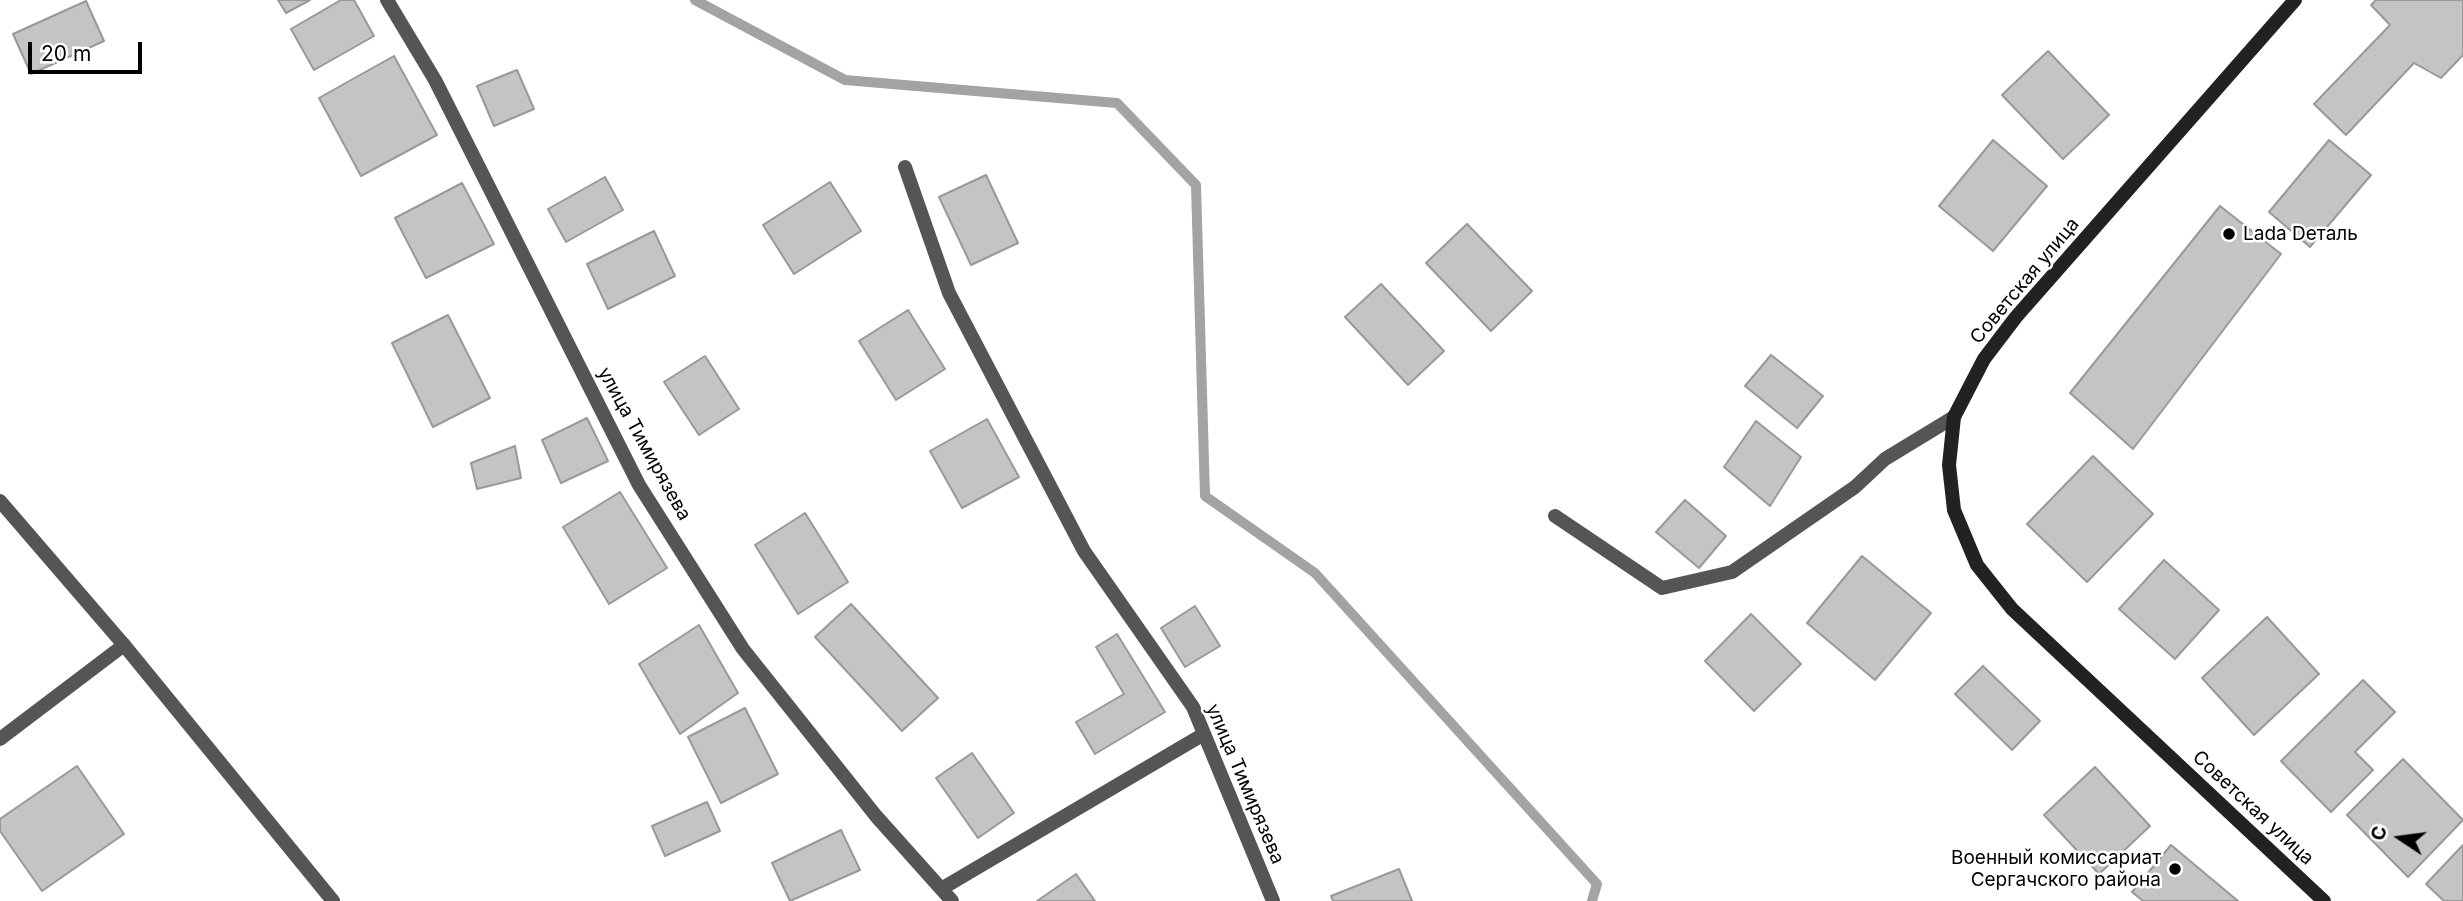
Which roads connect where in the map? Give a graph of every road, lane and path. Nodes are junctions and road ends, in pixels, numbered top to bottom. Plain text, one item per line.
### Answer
1 (387, 0) edge
2 (2295, 0) edge
3 (905, 167) dead end
4 (1954, 417) junction
5 (0, 501) edge
6 (1555, 516) dead end
7 (124, 645) junction
8 (1204, 734) junction
9 (0, 740) edge
10 (941, 889) junction
11 (2311, 894) edge
12 (334, 901) edge
13 (952, 901) edge
14 (1273, 901) edge
15 (2324, 901) edge

1 - 10 street, улица Тимирязева
2 - 4 main road, Советская улица
3 - 8 street, улица Тимирязева
4 - 6 street
4 - 11 main road, Советская улица
5 - 7 street
7 - 9 street
7 - 12 street
8 - 10 street
8 - 14 street, улица Тимирязева
10 - 13 street, улица Тимирязева
11 - 15 main road, Советская улица

